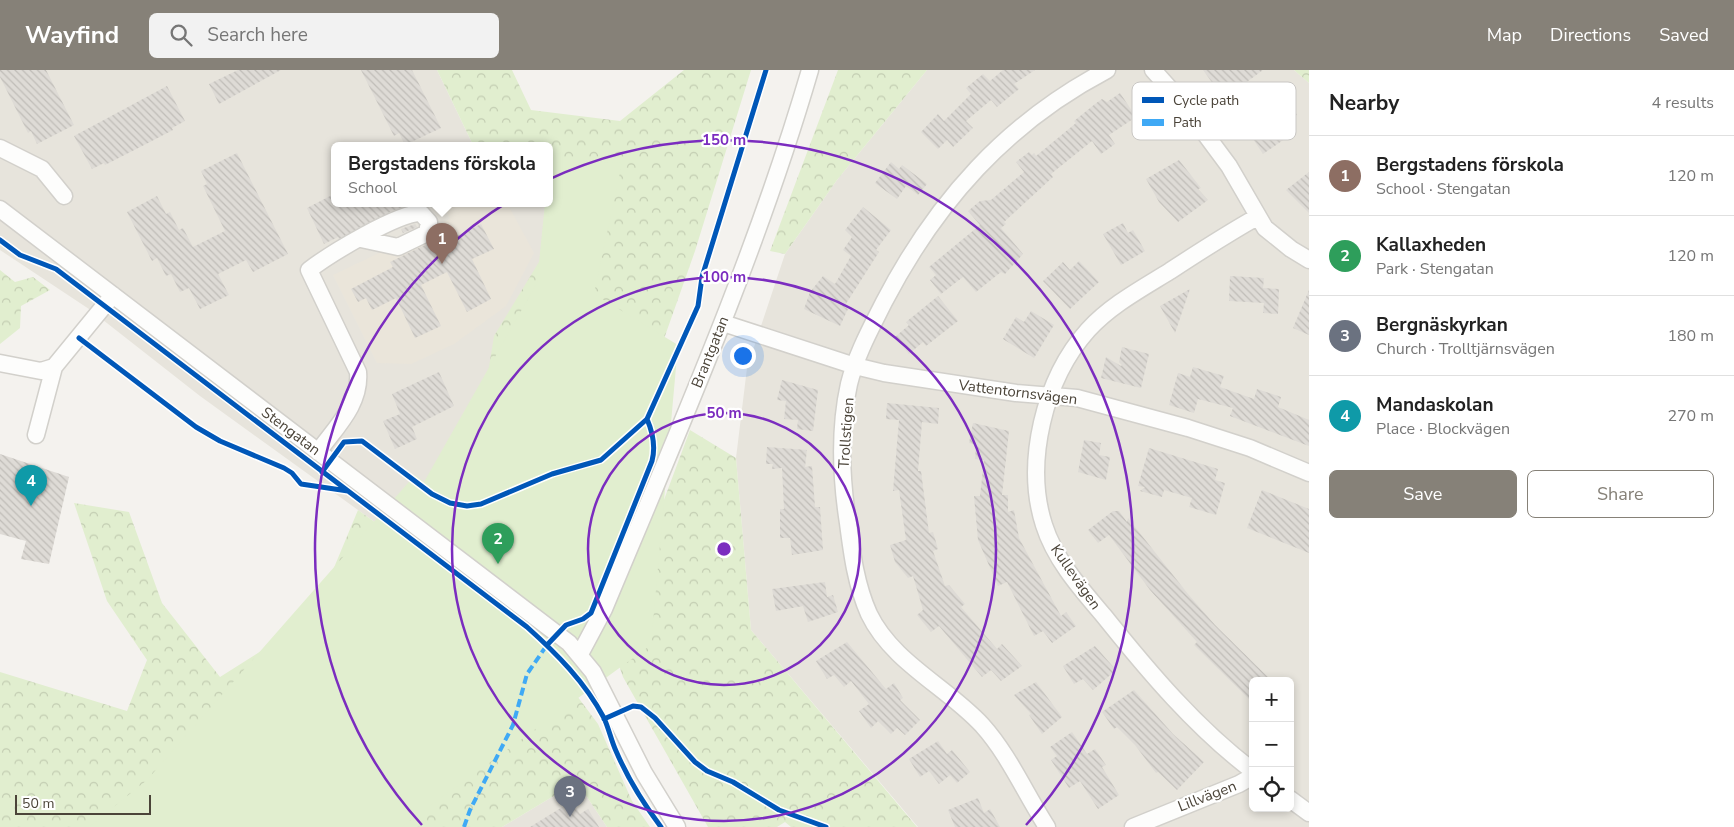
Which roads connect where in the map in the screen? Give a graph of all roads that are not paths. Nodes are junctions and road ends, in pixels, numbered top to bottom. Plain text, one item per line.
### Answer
1 (810, 70) edge
2 (1107, 70) edge
3 (1153, 70) edge
4 (1164, 82) edge
5 (1210, 140) edge
6 (0, 148) edge
7 (64, 196) dead end
8 (0, 209) edge
9 (1256, 217) junction
10 (362, 239) dead end
11 (1309, 260) edge
12 (113, 295) junction
13 (723, 323) junction
14 (0, 363) edge
15 (855, 366) junction
16 (54, 367) junction
17 (1051, 396) junction
18 (36, 435) dead end
19 (318, 452) junction
20 (1309, 473) edge
21 (580, 654) junction
22 (1249, 768) edge
23 (1249, 778) edge
24 (1294, 802) edge
25 (1309, 813) edge
26 (677, 827) edge
27 (1047, 827) edge
28 (1133, 827) edge

1 - 13 street, Brantgatan
2 - 15 street, Trollstigen
3 - 4 street
5 - 9 street
6 - 7 street
8 - 12 street, Stengatan
9 - 11 street
9 - 17 street, Kullevägen
10 - 19 street
12 - 16 street
12 - 19 street, Stengatan
13 - 15 street, Vattentornsvägen
13 - 21 street, Brantgatan
14 - 16 street
15 - 17 street, Vattentornsvägen
15 - 27 street, Trollstigen
16 - 18 street
17 - 20 street, Vattentornsvägen
17 - 22 street, Kullevägen
19 - 21 street, Stengatan
21 - 26 street, Stengatan
23 - 28 street, Lillvägen
24 - 25 street

